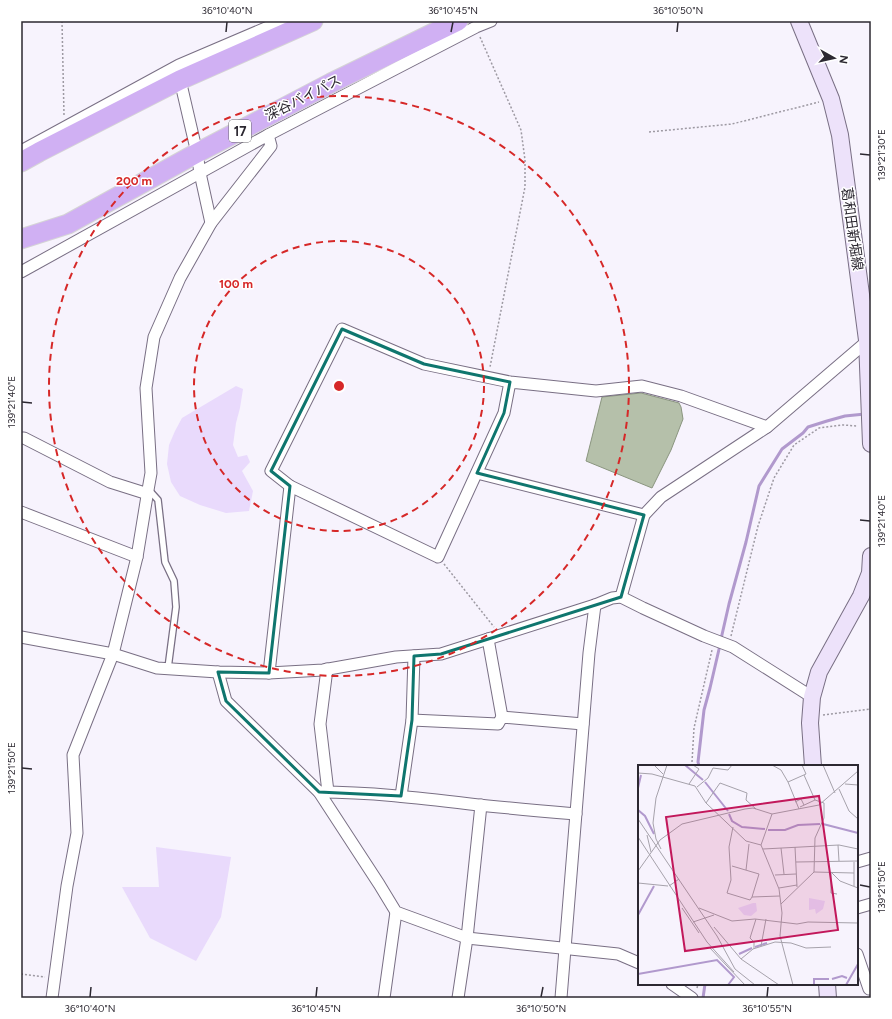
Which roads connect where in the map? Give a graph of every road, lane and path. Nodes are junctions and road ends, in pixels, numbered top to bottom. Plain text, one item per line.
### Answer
1 (62, 21) edge
2 (282, 21) edge
3 (313, 21) edge
4 (458, 21) edge
5 (491, 21) edge
6 (799, 21) edge
7 (475, 24) edge
8 (180, 73) junction
9 (831, 99) junction
10 (64, 127) junction
11 (649, 132) dead end
12 (268, 135) junction
13 (21, 151) edge
14 (198, 153) junction
15 (21, 162) edge
16 (200, 173) junction
17 (211, 223) junction
18 (21, 239) edge
19 (21, 272) edge
20 (21, 325) edge
21 (869, 339) edge
22 (21, 376) edge
23 (488, 377) junction
24 (510, 382) junction
25 (870, 419) edge
26 (767, 427) junction
27 (21, 438) edge
28 (871, 444) edge
29 (477, 473) junction
30 (290, 486) junction
31 (148, 492) junction
32 (21, 512) edge
33 (644, 515) junction
34 (871, 556) edge
35 (137, 557) junction
36 (438, 557) junction
37 (866, 594) edge
38 (621, 597) junction
39 (595, 605) junction
40 (21, 637) edge
41 (493, 637) junction
42 (714, 640) junction
43 (728, 645) junction
44 (114, 654) junction
45 (414, 656) junction
46 (168, 668) junction
47 (327, 669) junction
48 (218, 672) junction
49 (269, 674) junction
50 (812, 697) junction
51 (871, 708) edge
52 (502, 716) junction
53 (811, 716) junction
54 (412, 720) junction
55 (583, 724) junction
56 (692, 765) edge
57 (813, 765) edge
58 (324, 792) junction
59 (401, 796) junction
60 (481, 805) junction
61 (576, 814) junction
62 (871, 858) edge
63 (858, 862) edge
64 (871, 904) edge
65 (858, 908) edge
66 (396, 912) junction
67 (467, 938) junction
68 (565, 948) junction
69 (858, 957) edge
70 (638, 963) edge
71 (21, 974) edge
72 (54, 979) junction
73 (673, 985) edge
74 (827, 985) edge
75 (869, 992) edge
76 (52, 998) edge
77 (384, 998) edge
78 (458, 998) edge
79 (561, 998) edge
80 (692, 998) edge
81 (828, 998) edge

1 - 10 path
2 - 8 street
3 - 8 highway
4 - 14 highway, 深谷バイパス / 17
5 - 7 street
6 - 9 main road, 葛和田新堀線
7 - 12 street
7 - 23 path
8 - 10 street
8 - 14 street
8 - 15 highway
9 - 11 path
9 - 21 main road, 葛和田新堀線
10 - 13 street
12 - 16 street
12 - 17 street
14 - 16 street
14 - 18 highway, 深谷バイパス / 17
16 - 17 street
16 - 19 street
17 - 31 street
20 - 22 path
21 - 25 main road, 葛和田新堀線
21 - 26 street
23 - 24 street
23 - 30 street
24 - 26 street
24 - 29 street
25 - 28 main road, 葛和田新堀線
25 - 43 path
26 - 33 street
27 - 31 street
29 - 33 street
29 - 36 street
30 - 36 street
30 - 49 street
31 - 35 street
31 - 46 lane
32 - 35 street
33 - 38 street
34 - 37 main road
35 - 44 street
36 - 41 path
37 - 50 main road
38 - 39 street
38 - 42 street
39 - 41 street
39 - 55 street
40 - 44 street
41 - 45 street
41 - 52 street
42 - 43 street
42 - 56 path
43 - 50 street
44 - 46 street
44 - 72 street
45 - 47 street
45 - 54 street
46 - 48 street
47 - 49 street
47 - 58 street
48 - 49 street
48 - 58 street
50 - 53 main road
51 - 53 path
52 - 54 street
52 - 55 street
53 - 57 main road
54 - 59 street
55 - 61 street
58 - 59 street
58 - 66 street
59 - 60 street
60 - 61 street
60 - 67 street
61 - 68 street
62 - 63 street
64 - 65 street
66 - 67 street
66 - 77 street
67 - 68 street
67 - 78 street
68 - 70 street
68 - 79 street
69 - 75 street
71 - 72 path
72 - 76 street
73 - 80 street
74 - 81 main road

